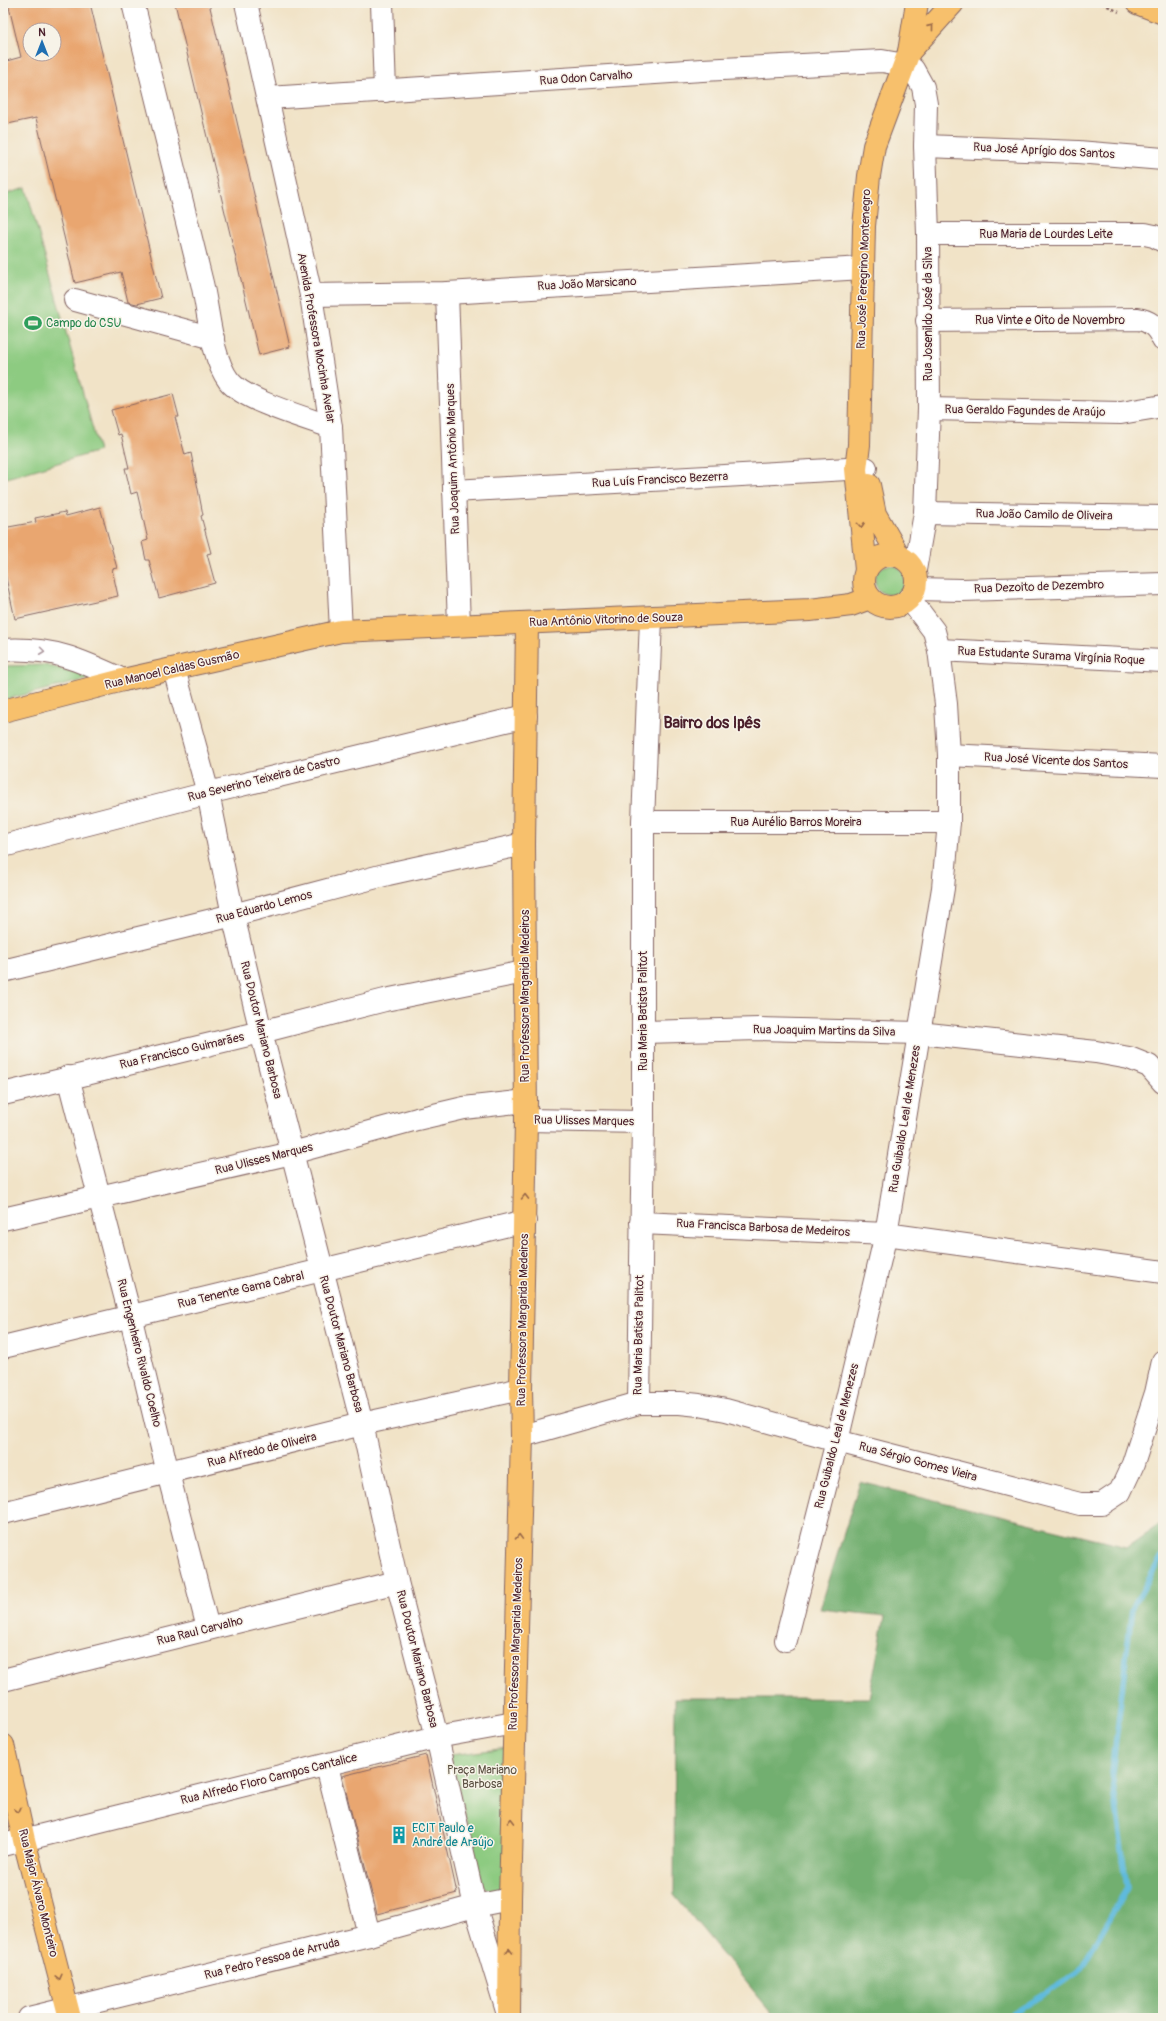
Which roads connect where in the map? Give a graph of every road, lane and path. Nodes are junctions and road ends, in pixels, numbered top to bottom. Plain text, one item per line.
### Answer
1 (133, 3) edge
2 (246, 3) edge
3 (382, 3) edge
4 (917, 3) edge
5 (953, 3) edge
6 (1137, 3) edge
7 (1163, 13) edge
8 (907, 59) junction
9 (385, 91) junction
10 (268, 98) junction
11 (925, 146) junction
12 (1163, 159) edge
13 (928, 234) junction
14 (1163, 241) edge
15 (863, 268) junction
16 (447, 292) junction
17 (311, 295) junction
18 (75, 300) dead end
19 (927, 321) junction
20 (213, 338) junction
21 (1163, 340) edge
22 (1163, 406) edge
23 (929, 409) junction
24 (331, 427) junction
25 (861, 469) junction
26 (454, 491) junction
27 (925, 513) junction
28 (1163, 517) edge
29 (866, 570) junction
30 (909, 579) junction
31 (1163, 584) edge
32 (870, 598) junction
33 (651, 619) junction
34 (527, 623) junction
35 (459, 625) junction
36 (341, 631) junction
37 (3, 650) edge
38 (939, 650) junction
39 (1163, 661) edge
40 (174, 669) junction
41 (123, 680) junction
42 (3, 711) edge
43 (526, 716) junction
44 (949, 755) junction
45 (1163, 766) edge
46 (208, 793) junction
47 (643, 822) junction
48 (949, 822) junction
49 (524, 844) junction
50 (3, 846) edge
51 (233, 915) junction
52 (3, 971) edge
53 (524, 972) junction
54 (261, 1032) junction
55 (643, 1032) junction
56 (918, 1033) junction
57 (68, 1078) junction
58 (1163, 1082) edge
59 (3, 1094) edge
60 (526, 1111) junction
61 (643, 1122) junction
62 (292, 1153) junction
63 (99, 1198) junction
64 (3, 1220) edge
65 (525, 1221) junction
66 (641, 1223) junction
67 (886, 1234) junction
68 (322, 1271) junction
69 (1163, 1272) edge
70 (130, 1315) junction
71 (3, 1347) edge
72 (1163, 1361) edge
73 (521, 1389) junction
74 (638, 1404) junction
75 (362, 1424) junction
76 (522, 1436) junction
77 (837, 1441) junction
78 (168, 1473) junction
79 (3, 1513) edge
80 (397, 1582) junction
81 (208, 1628) junction
82 (786, 1640) dead end
83 (3, 1680) edge
84 (514, 1723) junction
85 (437, 1737) junction
86 (3, 1745) edge
87 (326, 1766) junction
88 (24, 1840) junction
89 (3, 1845) edge
90 (510, 1899) junction
91 (475, 1906) junction
92 (369, 1935) junction
93 (69, 2013) edge
94 (29, 2018) edge
95 (509, 2018) edge

1 - 20 street
2 - 10 street, Avenida Professora Mocinha Avelar
3 - 9 street
4 - 8 main road, Rua José Peregrino Montenegro
8 -> 5 main road, Rua José Peregrino Montenegro
6 - 7 main road
8 - 9 street, Rua Odon Carvalho
8 - 11 street, Rua Josenildo José da Silva
8 - 15 main road, Rua José Peregrino Montenegro
9 - 10 street, Rua Odon Carvalho
10 - 17 street, Avenida Professora Mocinha Avelar
11 - 12 street, Rua José Aprígio dos Santos
11 - 13 street, Rua Josenildo José da Silva
13 - 14 street, Rua Maria de Lourdes Leite
13 - 19 street, Rua Josenildo José da Silva
15 - 16 street, Rua João Marsicano
15 - 25 main road, Rua José Peregrino Montenegro
16 - 17 street, Rua João Marsicano
16 - 26 street, Rua Joaquim Antônio Marques
17 - 24 street, Avenida Professora Mocinha Avelar
18 - 20 street
19 - 21 street, Rua Vinte e Oito de Novembro
19 - 23 street, Rua Josenildo José da Silva
20 - 24 street
22 - 23 street, Rua Geraldo Fagundes de Araújo
23 - 27 street, Rua Josenildo José da Silva
24 - 36 street, Avenida Professora Mocinha Avelar
25 - 26 street, Rua Luís Francisco Bezerra
25 -> 29 main road, Rua José Peregrino Montenegro
25 - 30 main road, Rua José Peregrino Montenegro
26 - 35 street, Rua Joaquim Antônio Marques
27 - 28 street, Rua João Camilo de Oliveira
27 - 30 street, Rua Josenildo José da Silva
29 - 30 main road
29 - 32 main road
30 - 31 street, Rua Dezoito de Dezembro
30 - 32 main road
30 - 38 street, Rua Guibaldo Leal de Menezes
32 - 33 main road, Rua Antônio Vitorino de Souza
33 - 34 main road, Rua Antônio Vitorino de Souza
33 - 47 street, Rua Maria Batista Palitot
34 - 35 main road, Rua Antônio Vitorino de Souza
34 - 43 main road, Rua Professora Margarida Medeiros
35 - 36 main road, Rua Antônio Vitorino de Souza
36 - 40 main road, Rua Manoel Caldas Gusmão
37 -> 41 street
38 - 39 street, Rua Estudante Surama Virgínia Roque
38 - 44 street, Rua Guibaldo Leal de Menezes
40 - 41 main road, Rua Manoel Caldas Gusmão
40 - 46 street, Rua Doutor Mariano Barbosa
41 - 42 main road, Rua Manoel Caldas Gusmão
43 - 46 street, Rua Severino Teixeira de Castro
43 - 49 main road, Rua Professora Margarida Medeiros
44 - 45 street, Rua José Vicente dos Santos
44 - 48 street, Rua Guibaldo Leal de Menezes
46 - 50 street, Rua Severino Teixeira de Castro
46 - 51 street, Rua Doutor Mariano Barbosa
47 - 48 street, Rua Aurélio Barros Moreira
47 - 55 street, Rua Maria Batista Palitot
48 - 56 street, Rua Guibaldo Leal de Menezes
49 - 51 street, Rua Eduardo Lemos
49 - 53 main road, Rua Professora Margarida Medeiros
51 - 52 street, Rua Eduardo Lemos
51 - 54 street, Rua Doutor Mariano Barbosa
53 - 54 street, Rua Francisco Guimarães
53 - 60 main road, Rua Professora Margarida Medeiros
54 - 57 street, Rua Francisco Guimarães
54 - 62 street, Rua Doutor Mariano Barbosa
55 - 56 street, Rua Joaquim Martins da Silva
55 - 61 street, Rua Maria Batista Palitot
56 - 58 street, Rua Joaquim Martins da Silva
56 - 67 street, Rua Guibaldo Leal de Menezes
57 - 59 street, Rua Francisco Guimarães
57 - 63 street, Rua Engenheiro Rivaldo Coelho
60 - 61 street, Rua Ulisses Marques
60 - 62 street, Rua Ulisses Marques
65 -> 60 main road, Rua Professora Margarida Medeiros
61 - 66 street, Rua Maria Batista Palitot
62 - 63 street, Rua Ulisses Marques
62 - 68 street, Rua Doutor Mariano Barbosa
63 - 64 street, Rua Ulisses Marques
63 - 70 street, Rua Engenheiro Rivaldo Coelho
65 - 68 street, Rua Tenente Gama Cabral
65 - 73 main road, Rua Professora Margarida Medeiros
66 - 67 street, Rua Francisca Barbosa de Medeiros
66 - 74 street, Rua Maria Batista Palitot
67 - 69 street, Rua Francisca Barbosa de Medeiros
67 - 77 street, Rua Guibaldo Leal de Menezes
68 - 70 street, Rua Tenente Gama Cabral
68 - 75 street, Rua Doutor Mariano Barbosa
70 - 71 street, Rua Tenente Gama Cabral
70 - 78 street, Rua Engenheiro Rivaldo Coelho
72 - 77 street, Rua Sérgio Gomes Vieira
73 - 75 street, Rua Alfredo de Oliveira
73 - 76 main road, Rua Professora Margarida Medeiros
74 - 76 street, Rua Sérgio Gomes Vieira
74 - 77 street, Rua Sérgio Gomes Vieira
75 - 78 street, Rua Alfredo de Oliveira
75 - 80 street, Rua Doutor Mariano Barbosa
84 -> 76 main road, Rua Professora Margarida Medeiros
77 - 82 street, Rua Guibaldo Leal de Menezes
78 - 79 street, Rua Alfredo de Oliveira
78 - 81 street, Rua Engenheiro Rivaldo Coelho
80 - 81 street, Rua Raul Carvalho
80 - 85 street, Rua Doutor Mariano Barbosa
81 - 83 street, Rua Raul Carvalho
84 - 85 street, Rua Alfredo Floro Campos Cantalice
90 -> 84 main road, Rua Professora Margarida Medeiros
85 - 87 street, Rua Alfredo Floro Campos Cantalice
85 - 91 street, Rua Doutor Mariano Barbosa
86 -> 88 main road, Rua Major Álvaro Monteiro
87 - 88 street, Rua Alfredo Floro Campos Cantalice
87 - 92 street
88 - 89 street, Rua Alfredo Floro Campos Cantalice
88 -> 93 main road, Rua Major Álvaro Monteiro
90 - 91 street, Rua Pedro Pessoa de Arruda
95 -> 90 main road, Rua Professora Margarida Medeiros
91 - 92 street, Rua Pedro Pessoa de Arruda
91 - 95 street, Rua Doutor Mariano Barbosa
92 - 93 street, Rua Pedro Pessoa de Arruda
93 - 94 street, Rua Pedro Pessoa de Arruda

